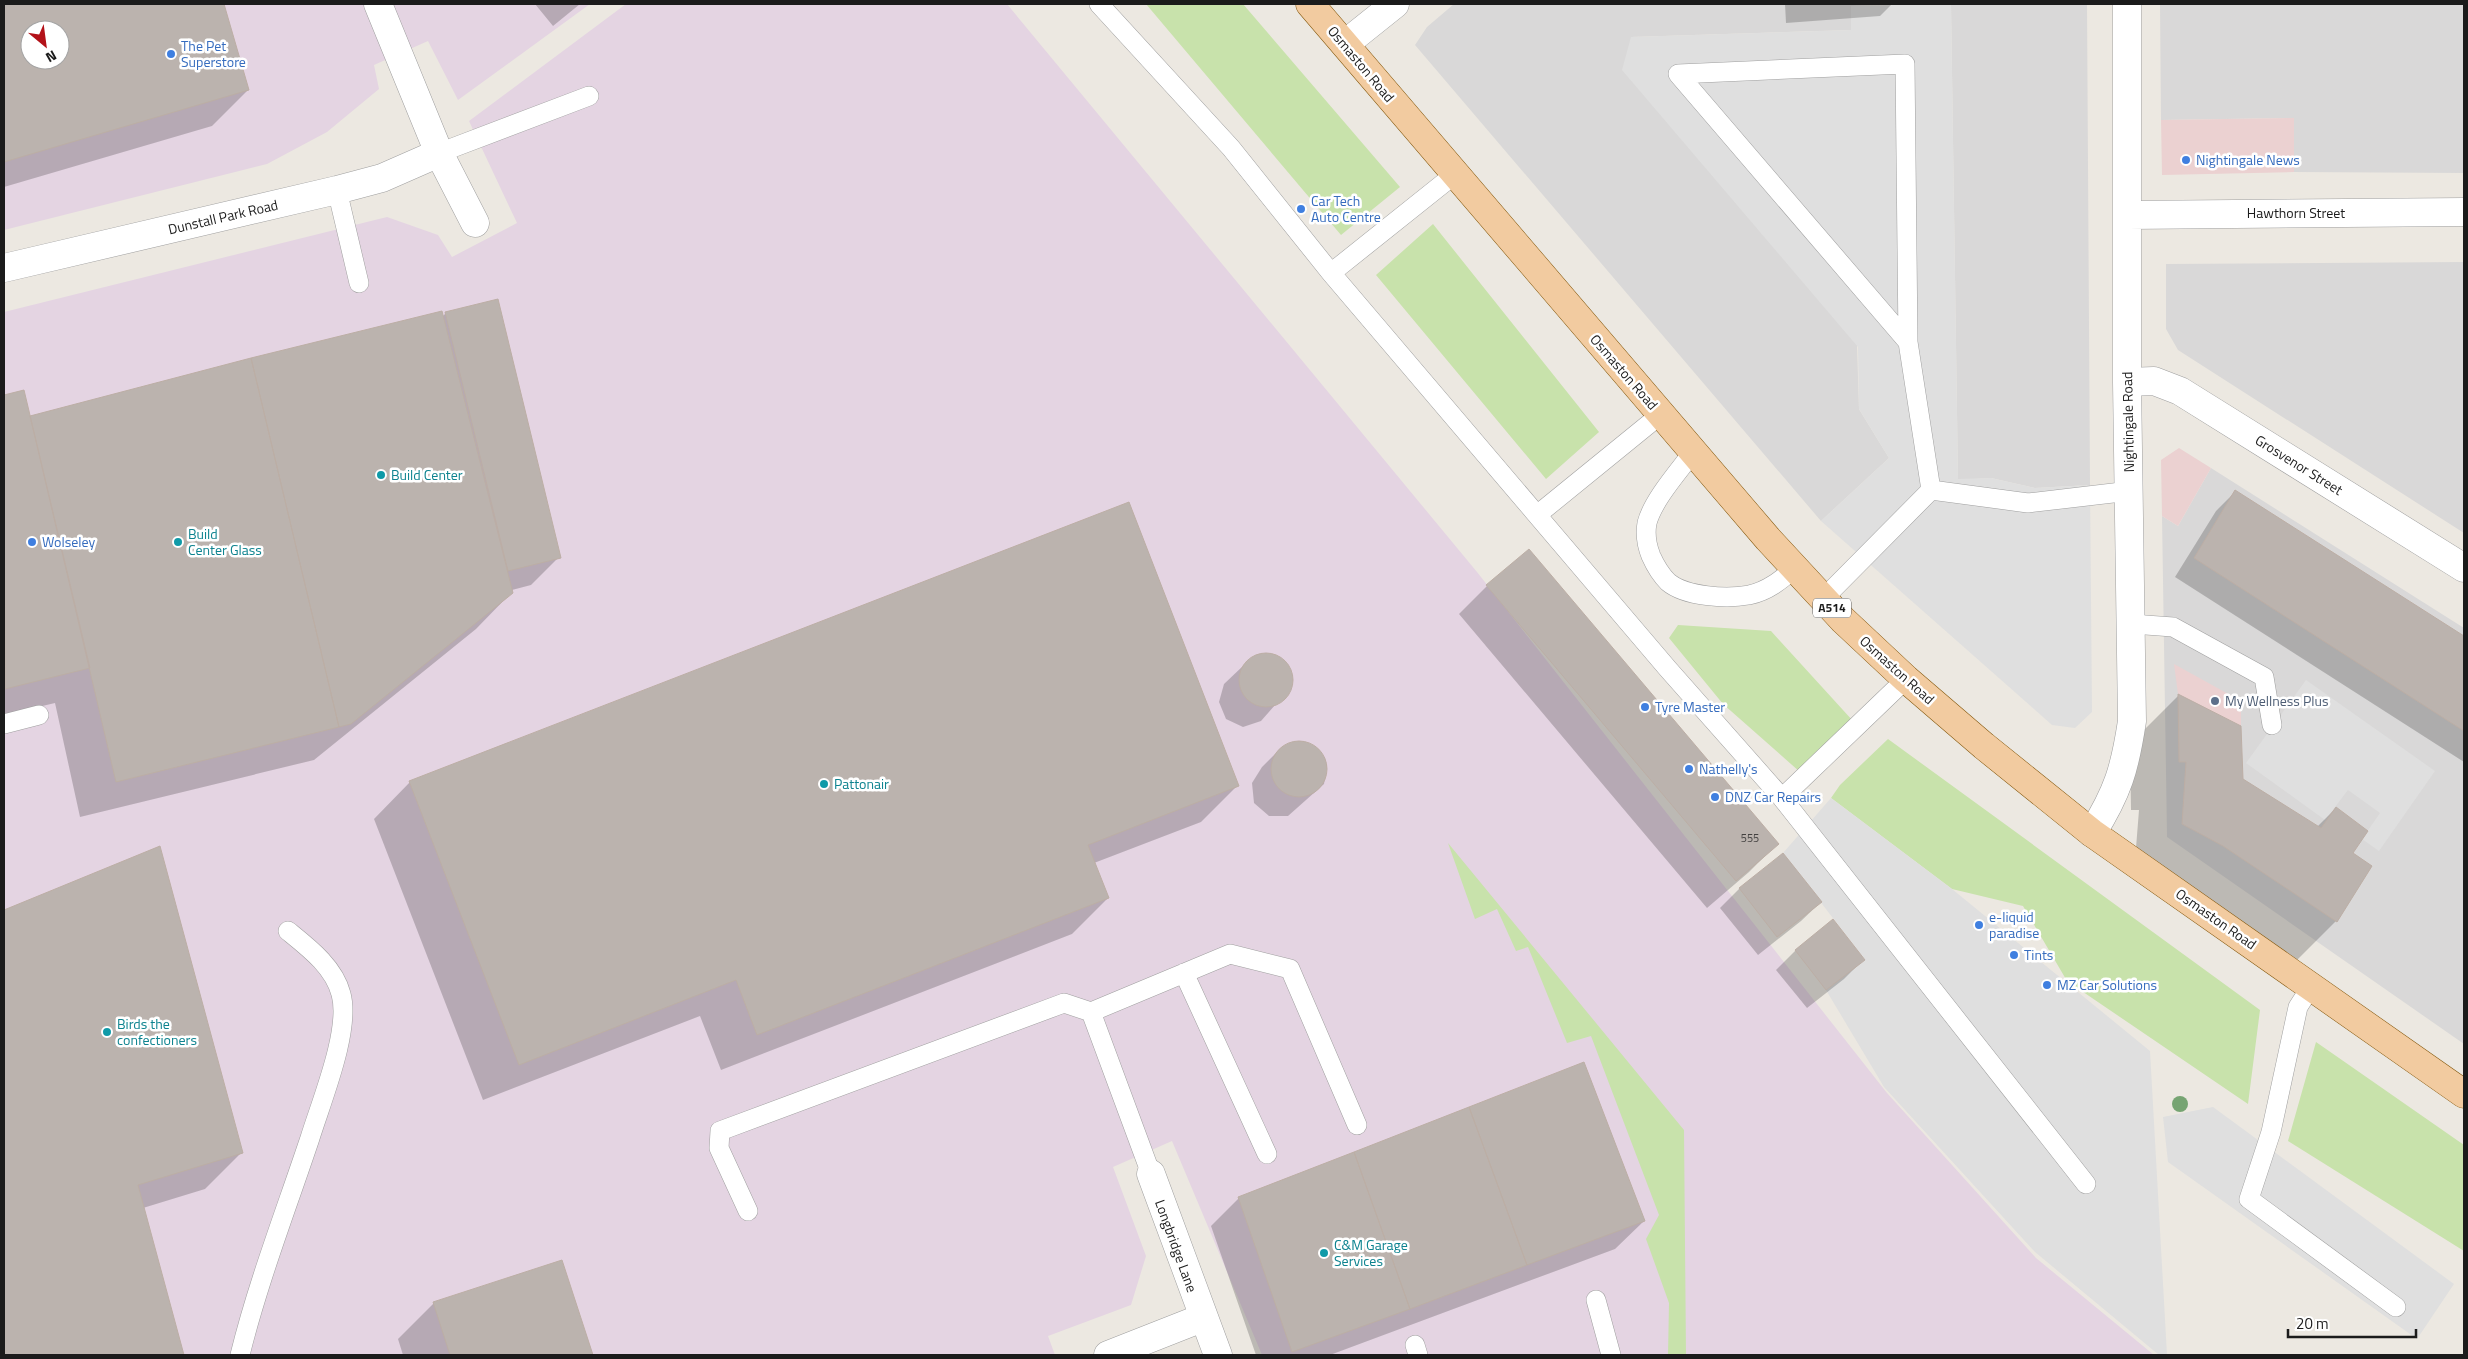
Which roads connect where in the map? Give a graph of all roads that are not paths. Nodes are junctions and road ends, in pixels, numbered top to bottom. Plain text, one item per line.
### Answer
1 (378, 4) edge
2 (1099, 4) edge
3 (1310, 4) edge
4 (1395, 4) edge
5 (2127, 4) edge
6 (1344, 44) junction
7 (589, 96) dead end
8 (439, 153) junction
9 (1455, 174) junction
10 (337, 190) junction
11 (2464, 212) edge
12 (2128, 215) junction
13 (475, 223) dead end
14 (4, 268) edge
15 (1332, 273) junction
16 (359, 283) dead end
17 (1908, 342) junction
18 (2127, 382) junction
19 (1660, 414) junction
20 (1693, 452) junction
21 (1931, 490) junction
22 (2130, 491) junction
23 (1537, 515) junction
24 (1795, 568) junction
25 (2464, 568) edge
26 (1823, 599) junction
27 (2132, 624) junction
28 (1906, 679) junction
29 (39, 715) dead end
30 (4, 724) edge
31 (2272, 725) dead end
32 (1782, 798) junction
33 (2092, 833) junction
34 (288, 931) dead end
35 (1184, 973) junction
36 (2312, 985) junction
37 (1090, 1012) junction
38 (2464, 1094) edge
39 (1357, 1125) dead end
40 (1267, 1154) dead end
41 (1151, 1174) joint
42 (2086, 1184) dead end
43 (748, 1211) dead end
44 (1596, 1300) dead end
45 (2396, 1307) dead end
46 (1202, 1318) junction
47 (240, 1355) edge
48 (1108, 1355) edge
49 (1218, 1355) edge
50 (1611, 1355) edge

1 - 8 street
2 - 15 lane
3 - 6 main road, Osmaston Road / A514
4 - 6 street
5 - 12 street, Nightingale Road
6 - 9 main road, Osmaston Road / A514
7 - 8 lane
8 - 10 street, Dunstall Park Road
8 - 13 street
9 - 15 lane
9 - 19 main road, Osmaston Road / A514
10 - 14 street, Dunstall Park Road
10 - 16 lane
11 - 12 street, Hawthorn Street
12 - 18 street, Nightingale Road
15 - 23 lane
17 - 17 lane
17 - 21 lane
18 - 22 street, Nightingale Road
18 - 25 street, Grosvenor Street
19 - 20 main road, Osmaston Road / A514
19 - 23 lane
20 - 24 main road, Osmaston Road / A514
20 - 24 lane
21 - 22 lane
21 - 26 lane
22 - 27 street, Nightingale Road
23 - 32 lane
24 - 26 main road, Osmaston Road / A514
26 - 28 main road, Osmaston Road / A514
27 - 31 lane
27 - 33 street, Nightingale Road
28 - 32 lane
28 - 33 main road, Osmaston Road / A514
29 - 30 lane
32 - 42 lane
33 - 36 main road, Osmaston Road / A514
34 - 47 lane
35 - 37 lane
35 - 39 lane
35 - 40 lane
36 - 38 main road, Osmaston Road / A514
36 - 45 lane
37 - 41 lane
37 - 43 lane
41 - 46 street, Longbridge Lane
44 - 50 lane
46 - 48 street
46 - 49 street, Longbridge Lane

